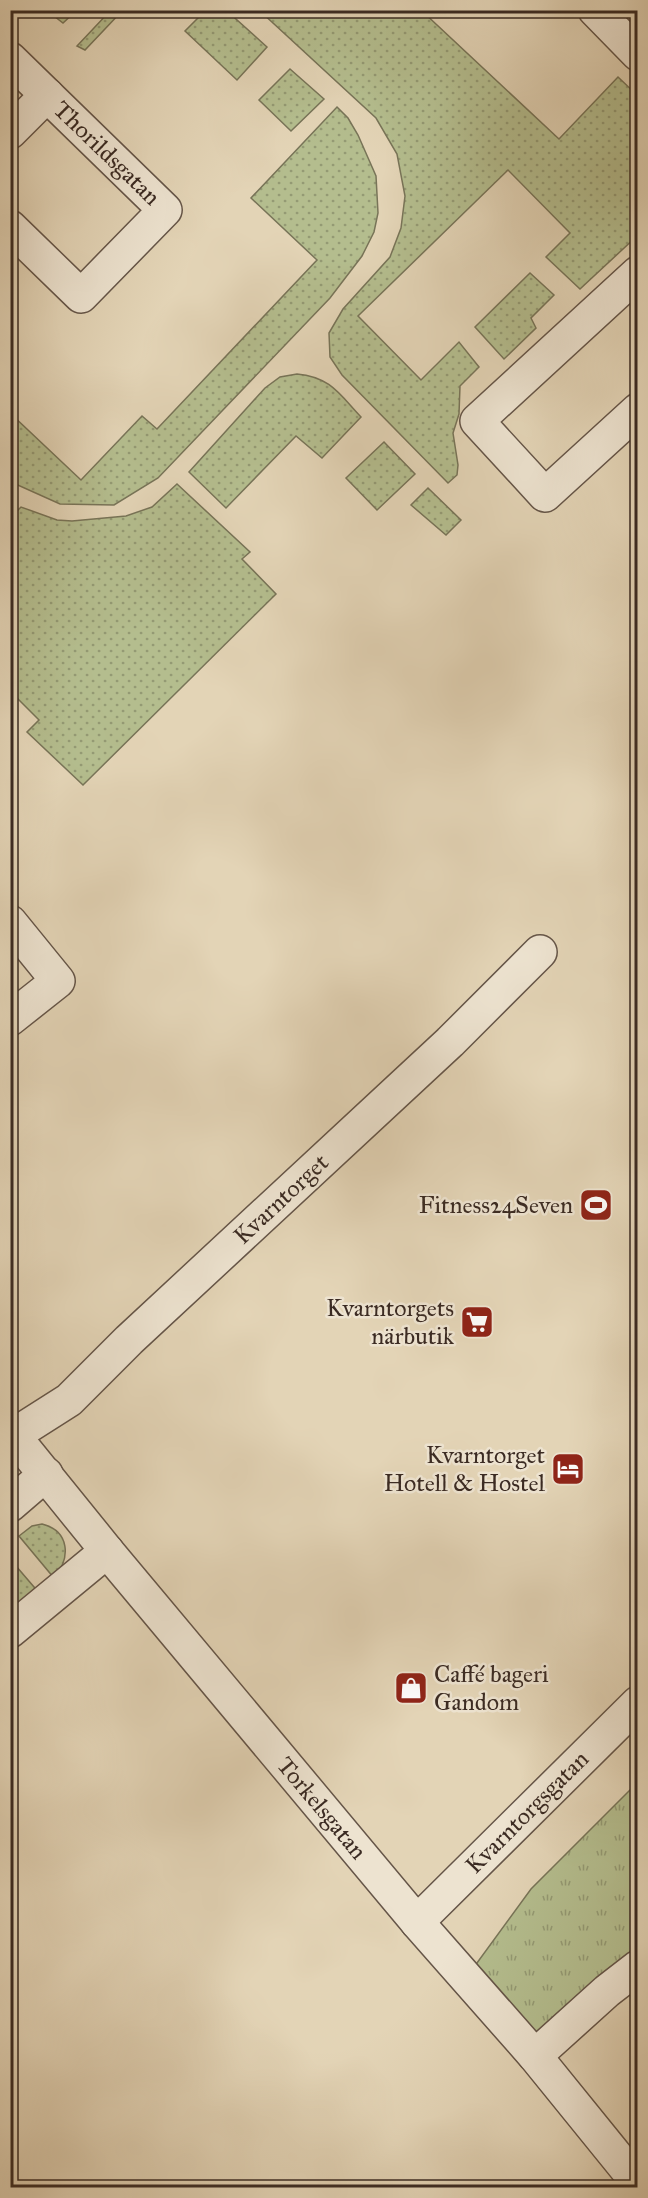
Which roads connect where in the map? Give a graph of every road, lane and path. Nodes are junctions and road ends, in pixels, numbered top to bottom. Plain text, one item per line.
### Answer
1 (595, 10) edge
2 (638, 54) edge
3 (10, 59) edge
4 (47, 94) junction
5 (10, 132) edge
6 (10, 227) edge
7 (638, 273) edge
8 (638, 410) edge
9 (10, 922) edge
10 (540, 952) dead end
11 (10, 1019) edge
12 (12, 1433) edge
13 (46, 1474) junction
14 (10, 1505) edge
15 (107, 1551) junction
16 (10, 1631) edge
17 (638, 1703) edge
18 (417, 1922) junction
19 (638, 1967) edge
20 (535, 2056) junction
21 (638, 2183) edge

1 - 2 street
3 - 4 street, Thorildsgatan
4 - 5 street, Thorildsgatan
4 - 6 street, Thorildsgatan
7 - 8 street
9 - 11 street
10 - 12 street, Kvarntorget
12 - 13 street, Torkelsgatan
13 - 14 street
13 - 15 street, Torkelsgatan
15 - 16 street
15 - 18 street, Torkelsgatan
17 - 18 street, Kvarntorgsgatan
18 - 20 street, Torkelsgatan
19 - 20 street
20 - 21 street, Torkelsgatan

